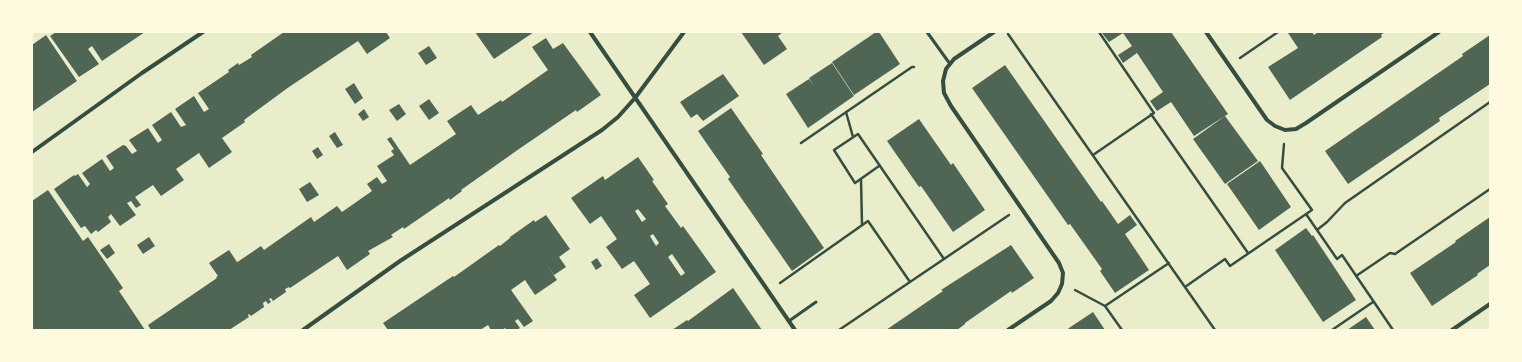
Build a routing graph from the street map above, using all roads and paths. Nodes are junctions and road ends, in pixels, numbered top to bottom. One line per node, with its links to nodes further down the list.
1 (203, 32): 21 (street)
2 (590, 32): 14 (street)
3 (684, 32): 14 (street)
4 (927, 32): 11 (lane)
5 (994, 32): 11 (street)
6 (1007, 32): 22 (path)
7 (1099, 32): 17 (path)
8 (1278, 32): 12 (path)
9 (1439, 32): 18 (street)
10 (1208, 33): 12 (street)
11 (950, 64): 26 (street)
12 (1229, 66): 18 (street)
13 (914, 67): 16 (path)
14 (635, 98): 37 (street); 43 (street)
15 (1489, 104): 29 (path)
16 (846, 112): 19 (path); 20 (path)
17 (1151, 114): 22 (path); 30 (path)
18 (1284, 130): 27 (path)
19 (853, 137): 23 (path); 24 (path)
20 (801, 143)
21 (32, 152)
22 (1093, 155): 32 (path)
23 (879, 166): 24 (path); 31 (path)
24 (862, 178): 28 (path)
25 (1490, 189): 33 (path)
26 (1021, 207): 31 (path); 35 (street)
27 (1306, 214): 29 (path); 30 (path)
28 (862, 225): 34 (path); 37 (path)
29 (1317, 230): 33 (path)
30 (1248, 253): 36 (path)
31 (944, 259): 34 (path)
32 (1169, 263): 36 (path); 41 (path)
33 (1356, 276): 39 (path)
34 (910, 282): 45 (path)
35 (1062, 284): 41 (path); 46 (street)
36 (1185, 287): 48 (path)
37 (768, 291): 42 (street)
38 (816, 302): 42 (lane)
39 (1373, 302): 49 (path); 50 (path)
40 (1490, 304): 51 (street)
41 (1105, 306): 47 (path)
42 (789, 321): 44 (street)
43 (303, 330)
44 (795, 330)
45 (839, 330)
46 (1008, 330)
47 (1122, 330)
48 (1215, 330)
49 (1332, 330)
50 (1393, 330)
51 (1452, 330)

